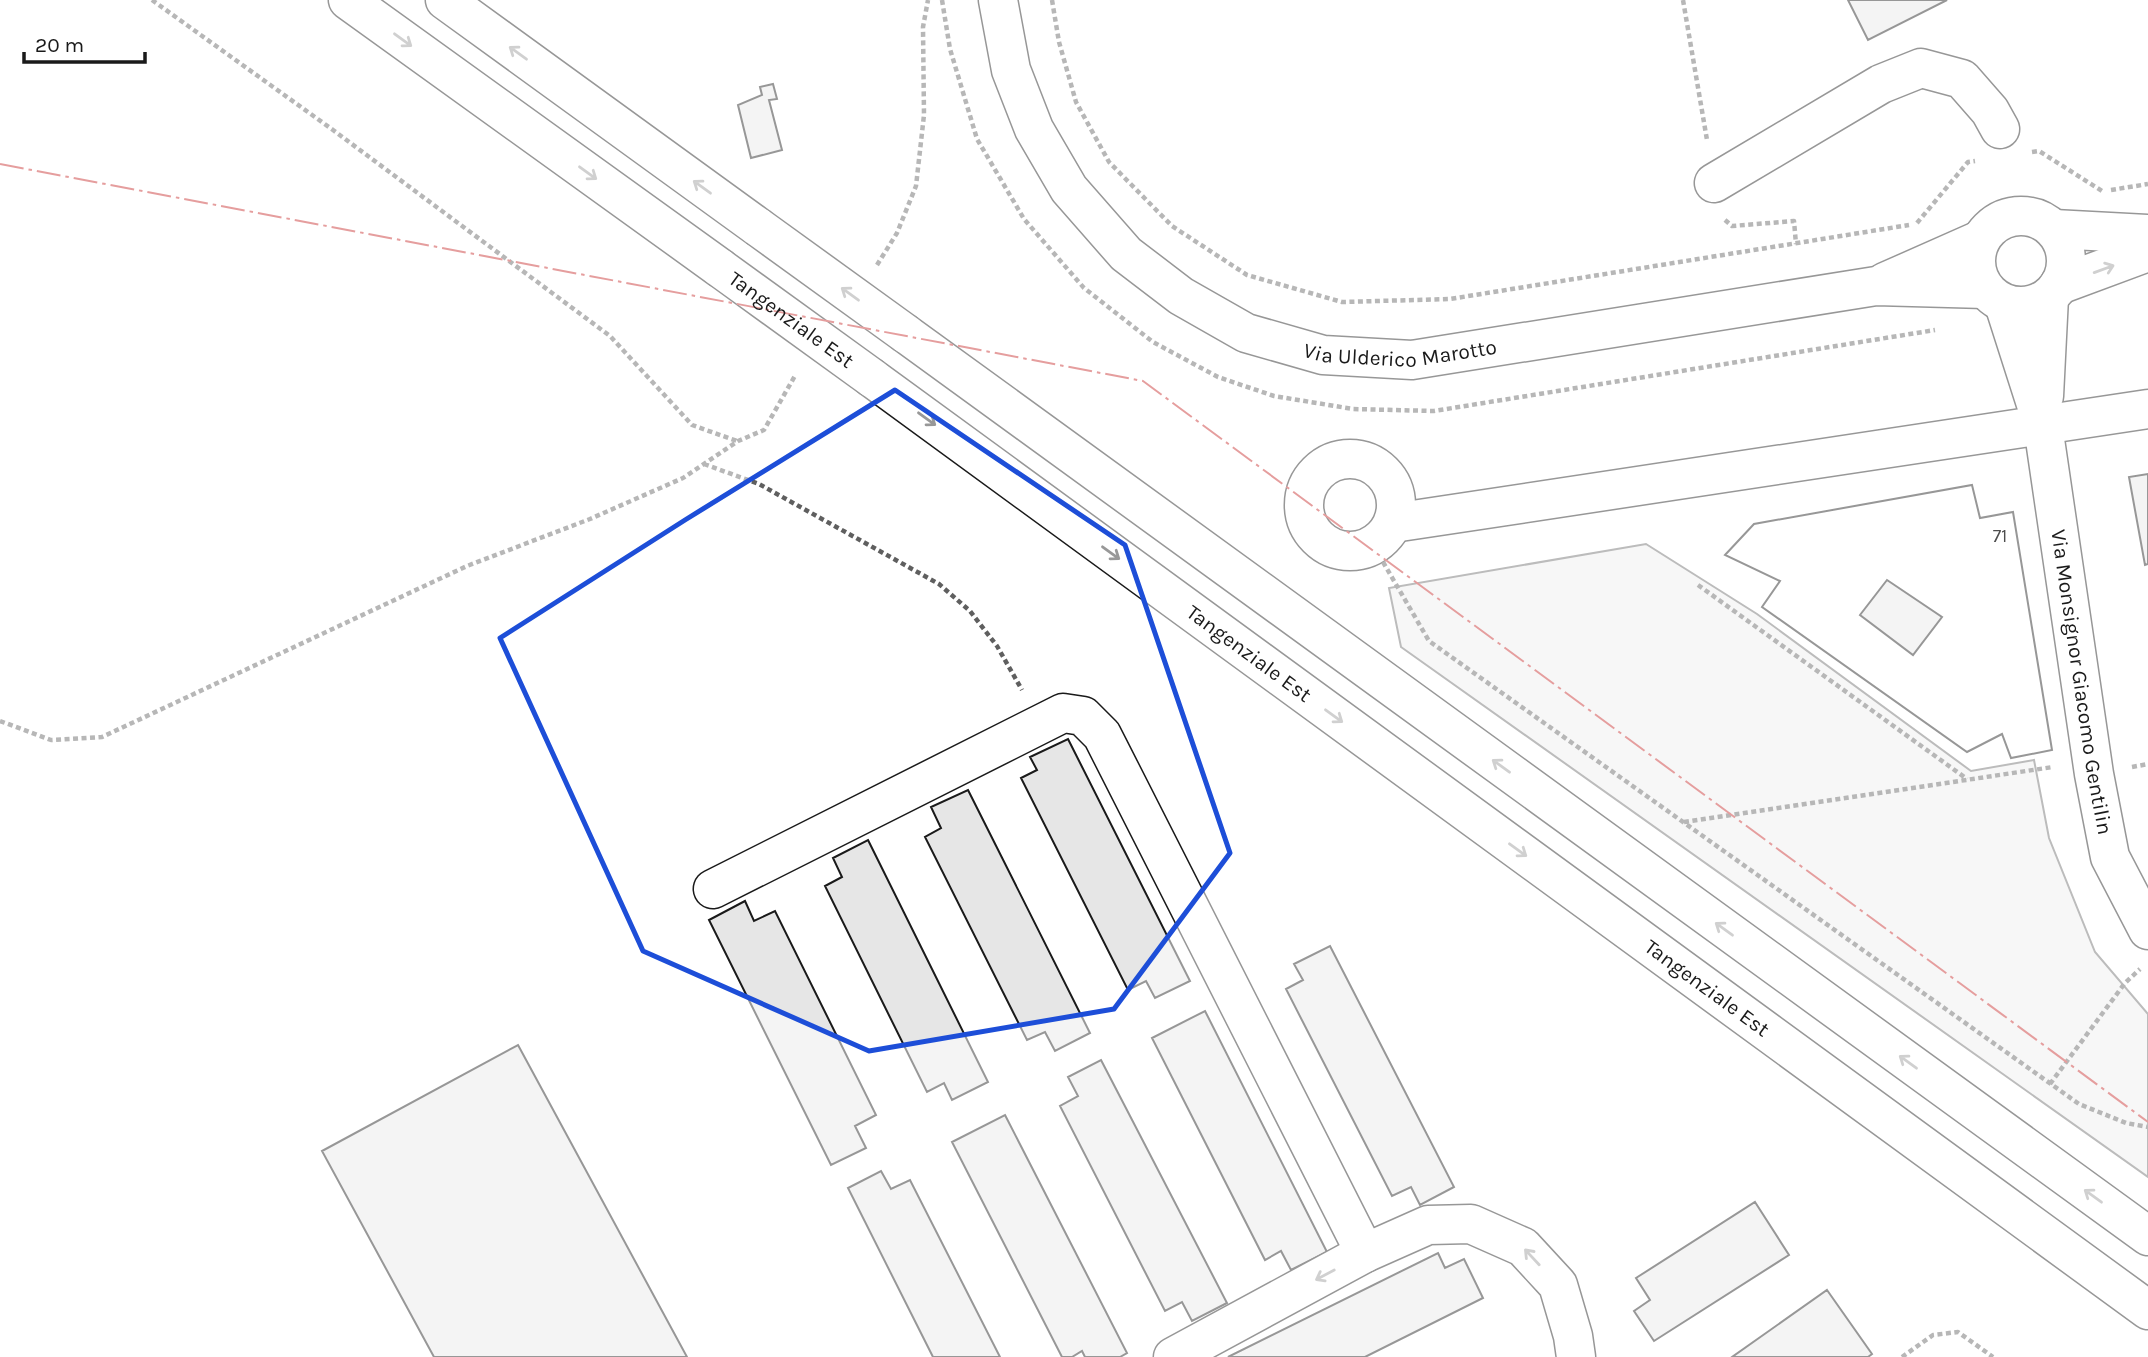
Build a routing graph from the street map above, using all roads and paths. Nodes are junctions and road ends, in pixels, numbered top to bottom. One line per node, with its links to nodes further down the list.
1 (152, 0): 22 (path)
2 (348, 0): 38 (main road, Tangenziale Est, one-way to 38, bridge)
3 (445, 0): 36 (main road, one-way to 3, bridge)
4 (928, 0): 15 (path)
5 (998, 0): 16 (main road, Via Ulderico Marotto)
6 (1052, 0): 8 (path)
7 (2015, 141): 9 (main road); 10 (path)
8 (1978, 161)
9 (1714, 183)
10 (2148, 184)
11 (2054, 229): 12 (main road); 13 (main road); 17 (main road)
12 (2148, 234)
13 (1980, 240): 16 (main road); 18 (main road)
14 (2148, 252): 17 (main road, one-way to 14)
15 (875, 269)
16 (1876, 286): 18 (main road, Via Ulderico Marotto)
17 (2054, 291): 18 (main road); 21 (main road, Via Monsignor Giacomo Gentilin)
18 (1995, 296): 21 (main road, Via Monsignor Giacomo Gentilin)
19 (796, 374): 22 (path)
20 (2148, 409): 21 (main road)
21 (2043, 426): 24 (main road); 28 (main road, Via Monsignor Giacomo Gentilin)
22 (738, 441): 23 (path)
23 (704, 464): 26 (path); 27 (path)
24 (1384, 535): 30 (path)
25 (1698, 585): 29 (path)
26 (0, 721)
27 (1041, 724): 31 (main road); 37 (main road)
28 (2093, 761): 29 (path); 32 (main road, Via Monsignor Giacomo Gentilin)
29 (1968, 779): 30 (path)
30 (1683, 822): 34 (path)
31 (713, 889)
32 (2148, 930)
33 (2148, 963): 34 (path)
34 (2050, 1084): 35 (path)
35 (2148, 1127)
36 (2148, 1236)
37 (1365, 1253): 39 (main road, one-way to 39); 40 (main road, one-way to 37)
38 (2148, 1310)
39 (1173, 1357)
40 (1576, 1357)
41 (1902, 1357): 42 (path)
42 (1993, 1357)

